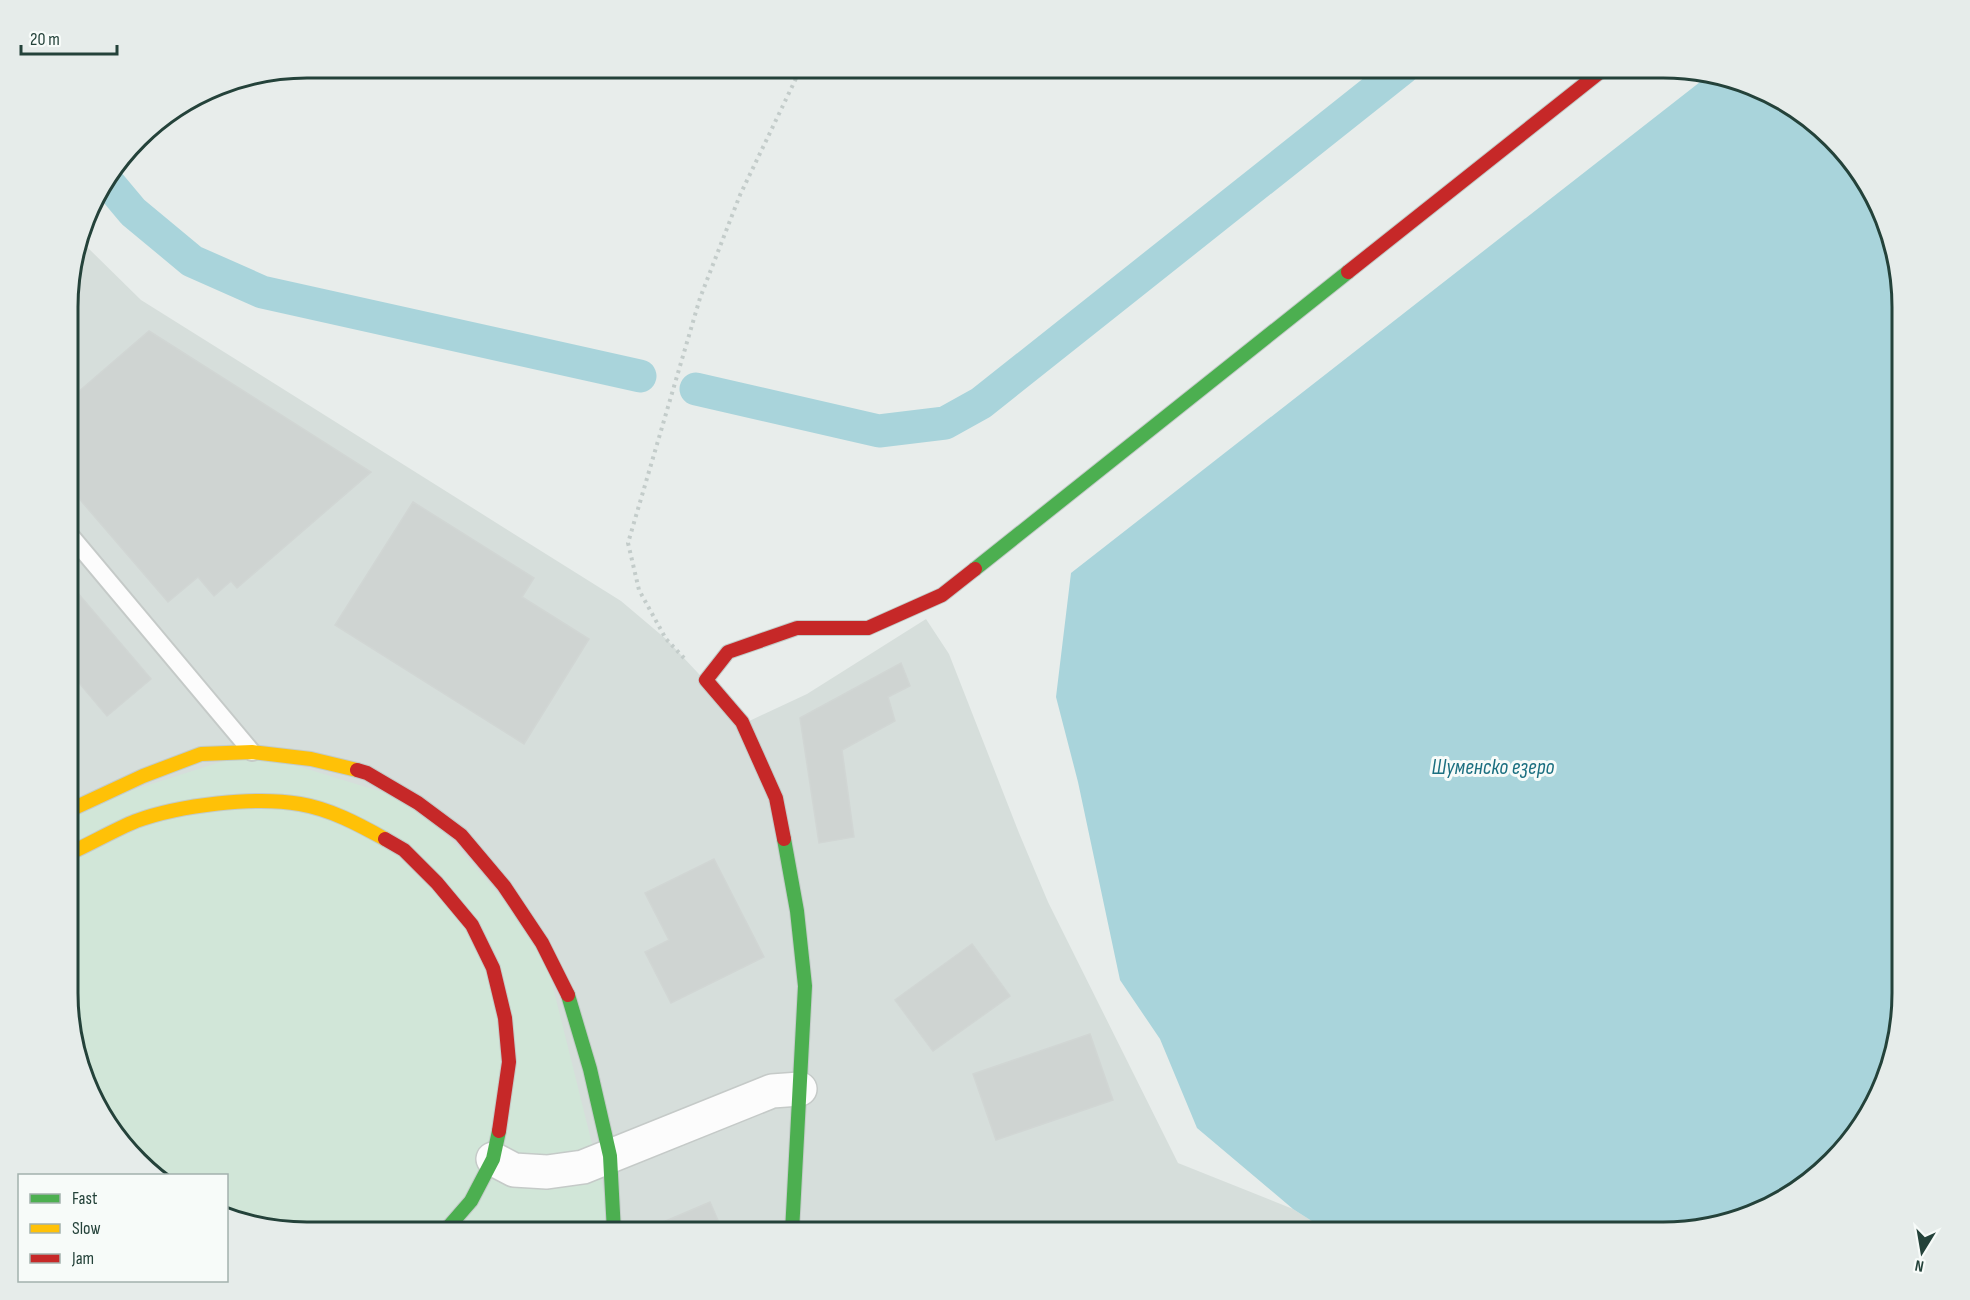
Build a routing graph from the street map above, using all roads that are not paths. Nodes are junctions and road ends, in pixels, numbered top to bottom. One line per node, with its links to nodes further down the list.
1 (1592, 78): 6 (street)
2 (78, 546): 3 (lane)
3 (252, 752): 4 (street); 7 (street)
4 (78, 806)
5 (78, 849): 8 (street)
6 (800, 1089): 7 (street); 11 (street)
7 (609, 1156): 8 (street); 10 (street)
8 (493, 1159): 9 (street)
9 (453, 1222)
10 (613, 1222)
11 (793, 1222)

